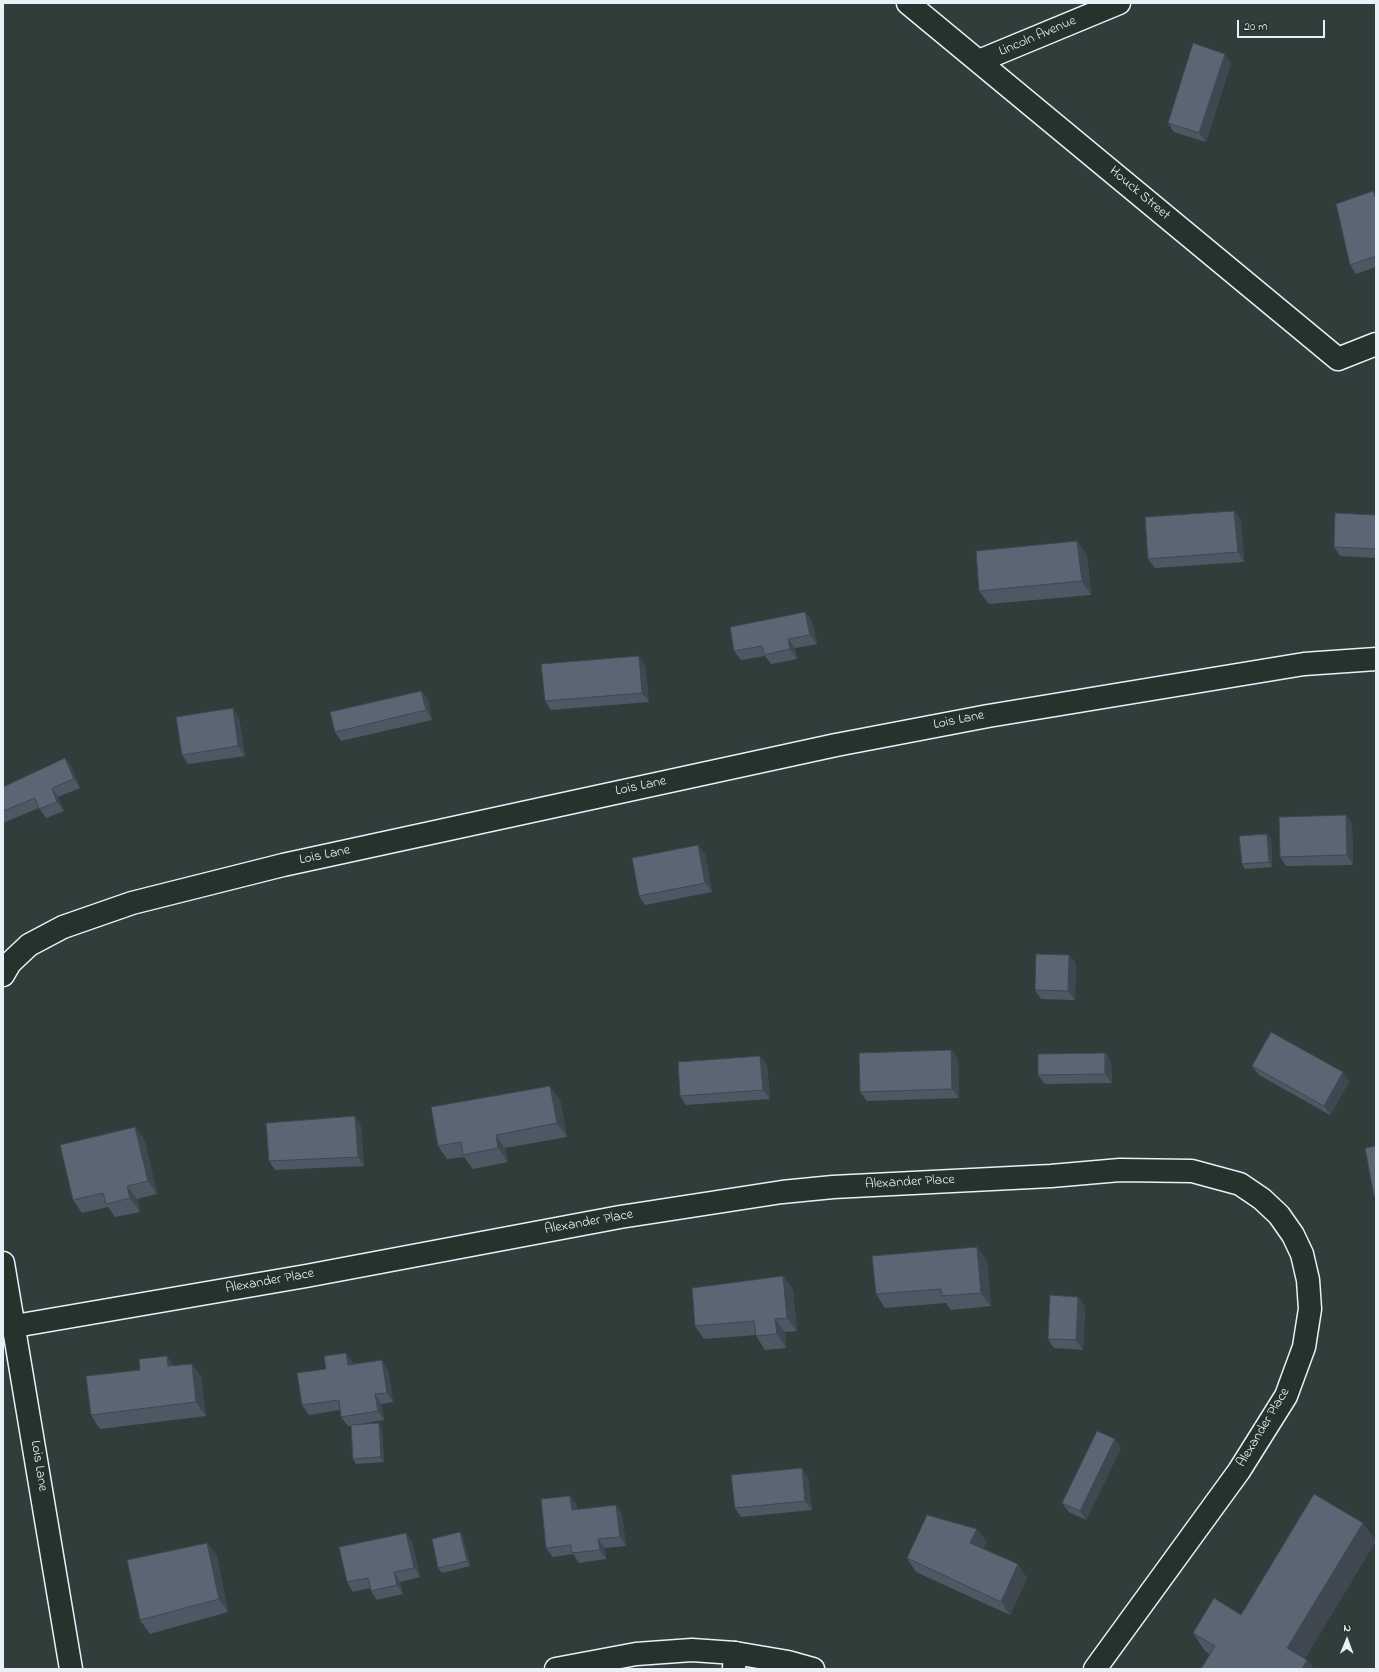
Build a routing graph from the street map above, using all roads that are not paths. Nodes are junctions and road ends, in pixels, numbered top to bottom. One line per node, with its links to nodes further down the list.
1 (908, 3): 3 (street, Houck Street)
2 (1119, 3): 3 (street, Lincoln Avenue)
3 (979, 61): 4 (street, Houck Street)
4 (1376, 344)
5 (1376, 659): 6 (street, Lois Lane)
6 (3, 975)
7 (3, 1263): 8 (street, Lois Lane)
8 (15, 1326): 10 (street, Lois Lane); 13 (street, Alexander Place)
9 (734, 1661): 11 (street); 12 (street)
10 (71, 1669)
11 (556, 1669)
12 (813, 1669)
13 (1095, 1669)

